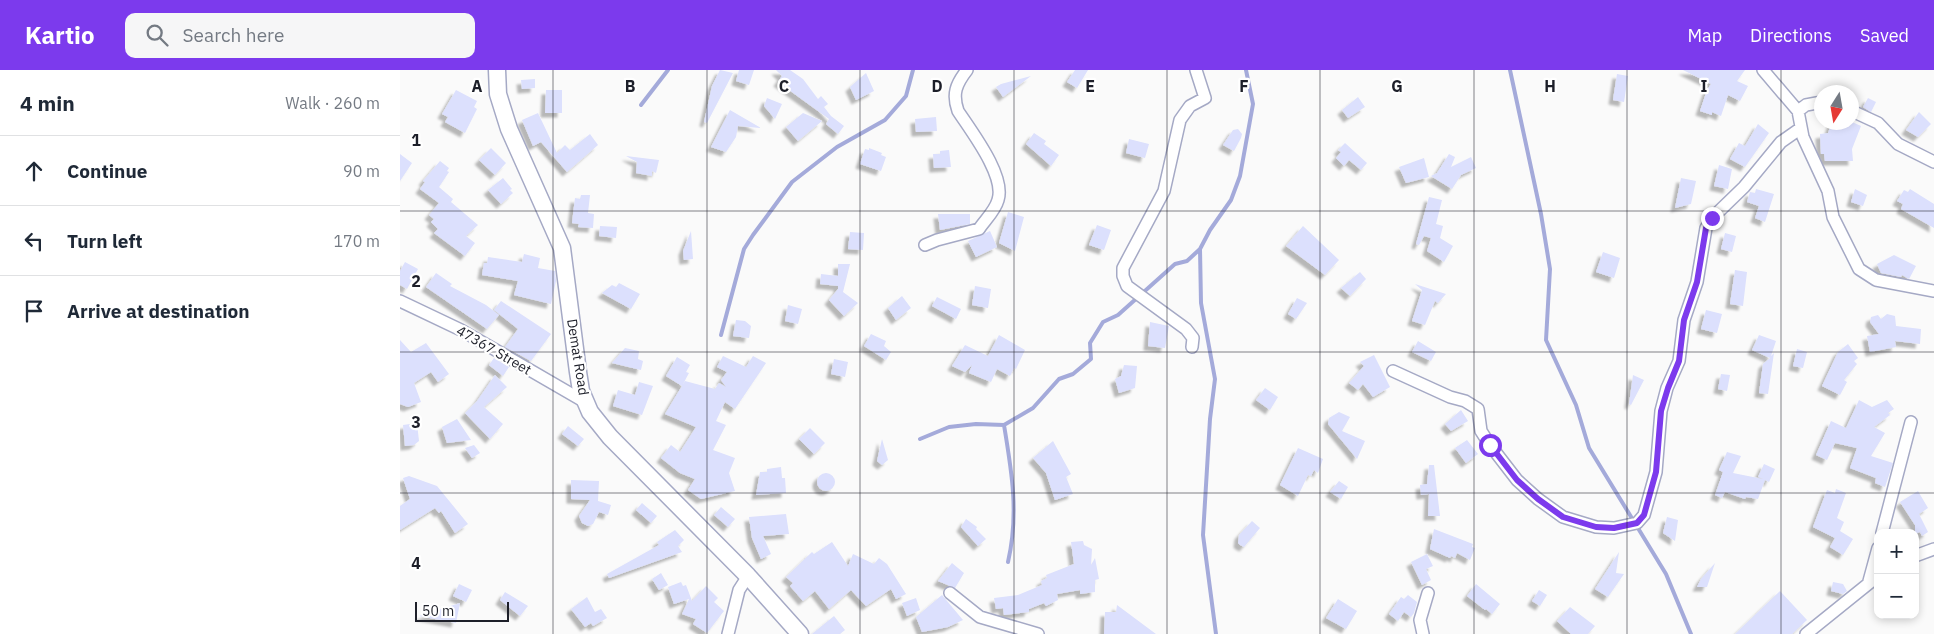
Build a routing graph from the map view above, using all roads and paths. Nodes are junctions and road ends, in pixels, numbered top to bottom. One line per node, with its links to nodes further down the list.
1 (496, 70): 15 (street, Demat Road)
2 (967, 70): 10 (street)
3 (1196, 70): 13 (street)
4 (1763, 70): 6 (street)
5 (1814, 104): 6 (street)
6 (1798, 111): 8 (street)
7 (1859, 114): 9 (street)
8 (1801, 128): 11 (street); 14 (street)
9 (1934, 162)
10 (925, 245)
11 (1934, 291)
12 (400, 300): 15 (street, 47367 Street)
13 (1192, 347)
14 (1393, 371)
15 (585, 402): 20 (street, Demat Road)
16 (1911, 422): 17 (street)
17 (1883, 529)
18 (1934, 549): 19 (street)
19 (1919, 555)
20 (748, 576): 24 (street); 25 (street, Demat Road)
21 (1874, 579): 28 (street)
22 (950, 593): 26 (street)
23 (1428, 593): 27 (street)
24 (728, 634)
25 (800, 634)
26 (1038, 634)
27 (1423, 634)
28 (1806, 634)

